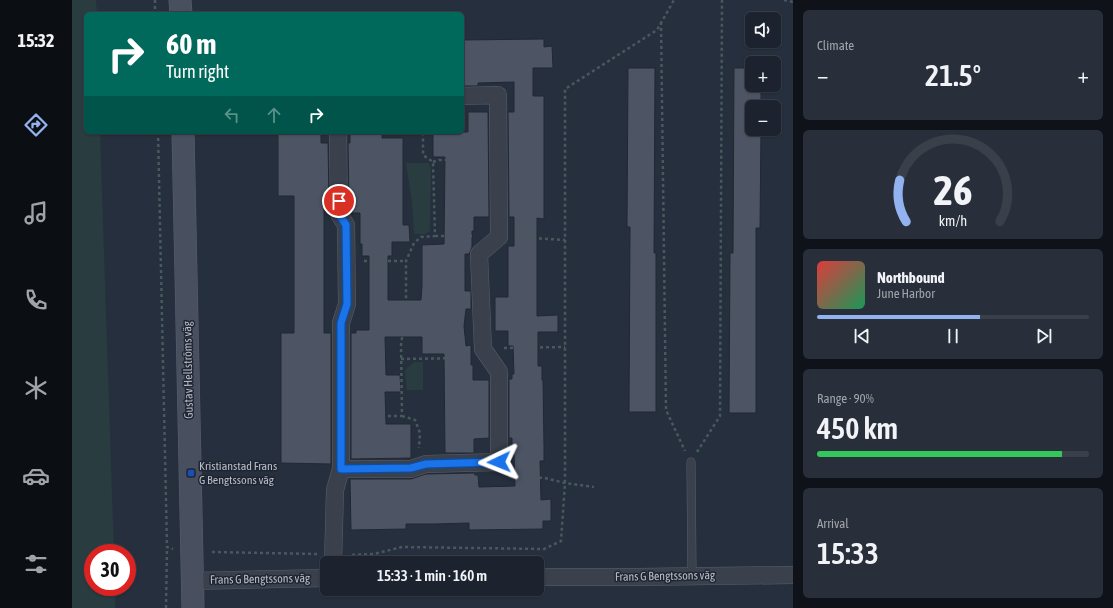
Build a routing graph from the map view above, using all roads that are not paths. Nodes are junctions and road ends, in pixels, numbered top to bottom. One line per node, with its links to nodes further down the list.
1 (180, 0): 2 (street)
2 (181, 12)
3 (464, 96): 7 (street)
4 (183, 134): 13 (street, Gustav Hellströms väg)
5 (338, 134): 7 (street)
6 (691, 462): 10 (lane)
7 (341, 469): 8 (street)
8 (333, 556)
9 (793, 575): 10 (street, Frans G Bengtssons väg)
10 (692, 576): 11 (street, Frans G Bengtssons väg)
11 (544, 577)
12 (320, 578): 13 (street, Frans G Bengtssons väg)
13 (192, 581): 14 (street, Gustav Hellströms väg)
14 (193, 608)

